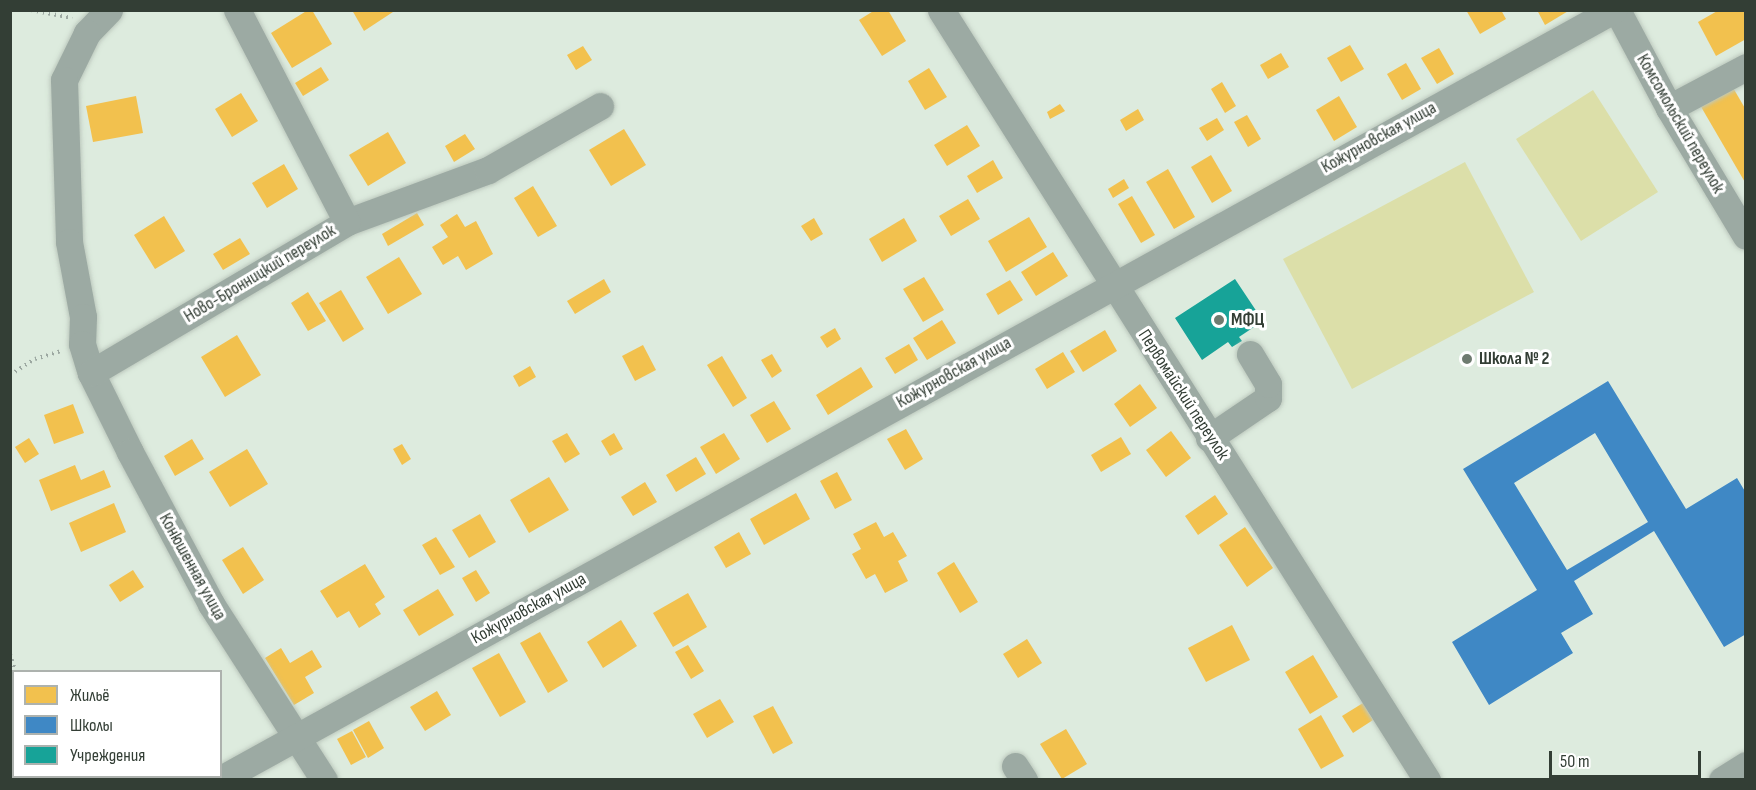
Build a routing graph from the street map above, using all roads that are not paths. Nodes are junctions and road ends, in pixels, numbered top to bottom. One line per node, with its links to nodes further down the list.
1 (237, 10): 8 (street, Ново-Бронницкий переулок)
2 (941, 10): 10 (street, Первомайский переулок)
3 (1615, 10): 7 (street, Комсомольский переулок); 10 (street, Кожурновская улица)
4 (103, 17): 12 (street, Конюшенная улица)
5 (1746, 67): 7 (street)
6 (600, 106): 8 (street)
7 (1669, 108): 9 (street, Комсомольский переулок)
8 (347, 222): 12 (street, Ново-Бронницкий переулок)
9 (1746, 236)
10 (1113, 284): 13 (street, Первомайский переулок); 14 (street, Кожурновская улица)
11 (1250, 354): 13 (street)
12 (91, 374): 14 (street, Конюшенная улица)
13 (1209, 438): 18 (street, Первомайский переулок)
14 (296, 738): 16 (street, Кожурновская улица); 17 (street, Конюшенная улица)
15 (1746, 765): 19 (street)
16 (219, 780)
17 (324, 780)
18 (1427, 780)
19 (1722, 780)

